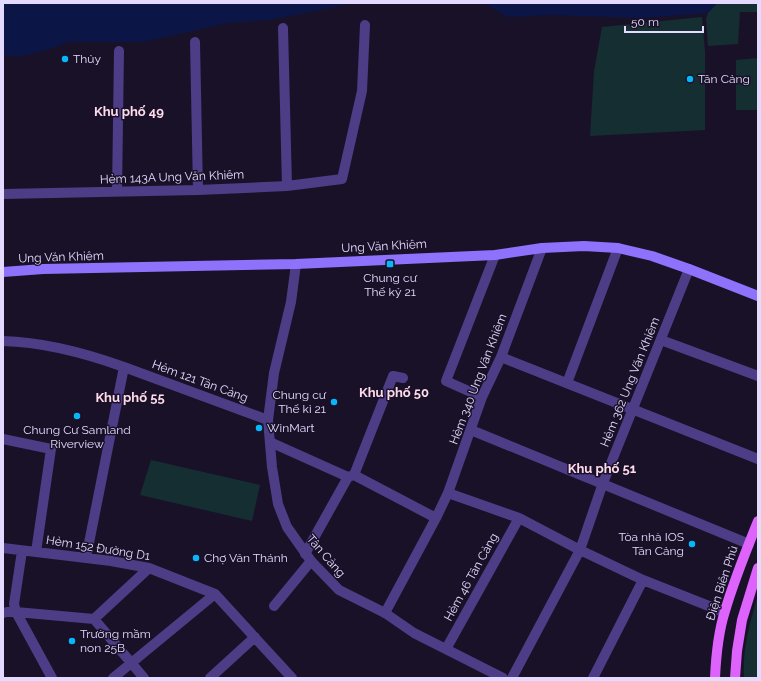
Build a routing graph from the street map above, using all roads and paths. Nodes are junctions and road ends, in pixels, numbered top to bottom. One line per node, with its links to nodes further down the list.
1 (365, 25): 5 (street, Hẻm 143A Ung Văn Khiêm)
2 (283, 28): 5 (street)
3 (195, 42): 6 (street)
4 (119, 51): 7 (street)
5 (287, 186): 6 (street, Hẻm 143A Ung Văn Khiêm)
6 (198, 190): 7 (street, Hẻm 143A Ung Văn Khiêm)
7 (117, 191): 8 (street, Hẻm 143A Ung Văn Khiêm)
8 (3, 194)
9 (542, 248): 10 (main road, Ung Văn Khiêm); 11 (main road, Ung Văn Khiêm); 18 (street, Hẻm 340 Ung Văn Khiêm)
10 (618, 248): 13 (main road, Ung Văn Khiêm); 22 (street)
11 (496, 255): 12 (main road, Ung Văn Khiêm); 23 (street)
12 (296, 264): 14 (main road, Ung Văn Khiêm); 25 (street, Tân Cảng)
13 (689, 269): 15 (main road, Ung Văn Khiêm); 16 (street, Hẻm 362 Ung Văn Khiêm)
14 (3, 272)
15 (758, 296)
16 (661, 340): 20 (street); 24 (street, Hẻm 362 Ung Văn Khiêm)
17 (3, 341): 19 (street, Hẻm 121 Tân Cảng)
18 (500, 357): 22 (street); 23 (street, Hẻm 340 Ung Văn Khiêm)
19 (124, 367): 25 (street, Hẻm 121 Tân Cảng); 41 (street)
20 (758, 376)
21 (403, 378): 30 (street)
22 (567, 383): 24 (street)
23 (482, 397): 26 (street, Hẻm 340 Ung Văn Khiêm)
24 (632, 409): 29 (street); 31 (street, Hẻm 362 Ung Văn Khiêm)
25 (268, 420): 28 (street, Tân Cảng)
26 (471, 430): 31 (street); 32 (street, Hẻm 340 Ung Văn Khiêm)
27 (3, 439): 40 (street)
28 (270, 442): 30 (street); 42 (street, Tân Cảng)
29 (758, 459)
30 (351, 476): 33 (street); 42 (street)
31 (603, 483): 36 (street); 38 (street, Hẻm 362 Ung Văn Khiêm)
32 (448, 493): 33 (street, Hẻm 340 Ung Văn Khiêm); 34 (street)
33 (436, 518): 51 (street, Hẻm 340 Ung Văn Khiêm)
34 (519, 518): 38 (street); 54 (street, Hẻm 46 Tân Cảng)
35 (758, 521): 36 (main road, Điện Biên Phủ)
36 (749, 544): 49 (main road, Điện Biên Phủ)
37 (3, 548): 39 (street, Hẻm 152 Đường D1)
38 (580, 550): 45 (street); 62 (street, Hẻm 362 Ung Văn Khiêm)
39 (22, 551): 40 (street, Hẻm 152 Đường D1); 48 (street)
40 (36, 552): 41 (street, Hẻm 152 Đường D1)
41 (86, 558): 43 (street, Hẻm 152 Đường D1)
42 (308, 558): 47 (street); 51 (street, Tân Cảng)
43 (149, 568): 46 (street, Hẻm 152 Đường D1); 52 (street)
44 (758, 568): 65 (main road)
45 (643, 580): 49 (street); 63 (street)
46 (215, 594): 53 (street, Hẻm 152 Đường D1); 55 (street)
47 (274, 606)
48 (16, 612): 50 (street); 52 (street); 57 (street)
49 (724, 612): 64 (main road, Điện Biên Phủ)
50 (3, 613)
51 (385, 613): 54 (street, Tân Cảng)
52 (94, 619): 55 (street)
53 (255, 637): 56 (street, Hẻm 152 Đường D1); 60 (street)
54 (446, 649): 61 (street, Tân Cảng)
55 (131, 662): 58 (street); 59 (street)
56 (289, 677)
57 (52, 678)
58 (113, 678)
59 (144, 678)
60 (210, 678)
61 (503, 678)
62 (512, 678)
63 (593, 678)
64 (715, 678)
65 (735, 678)

